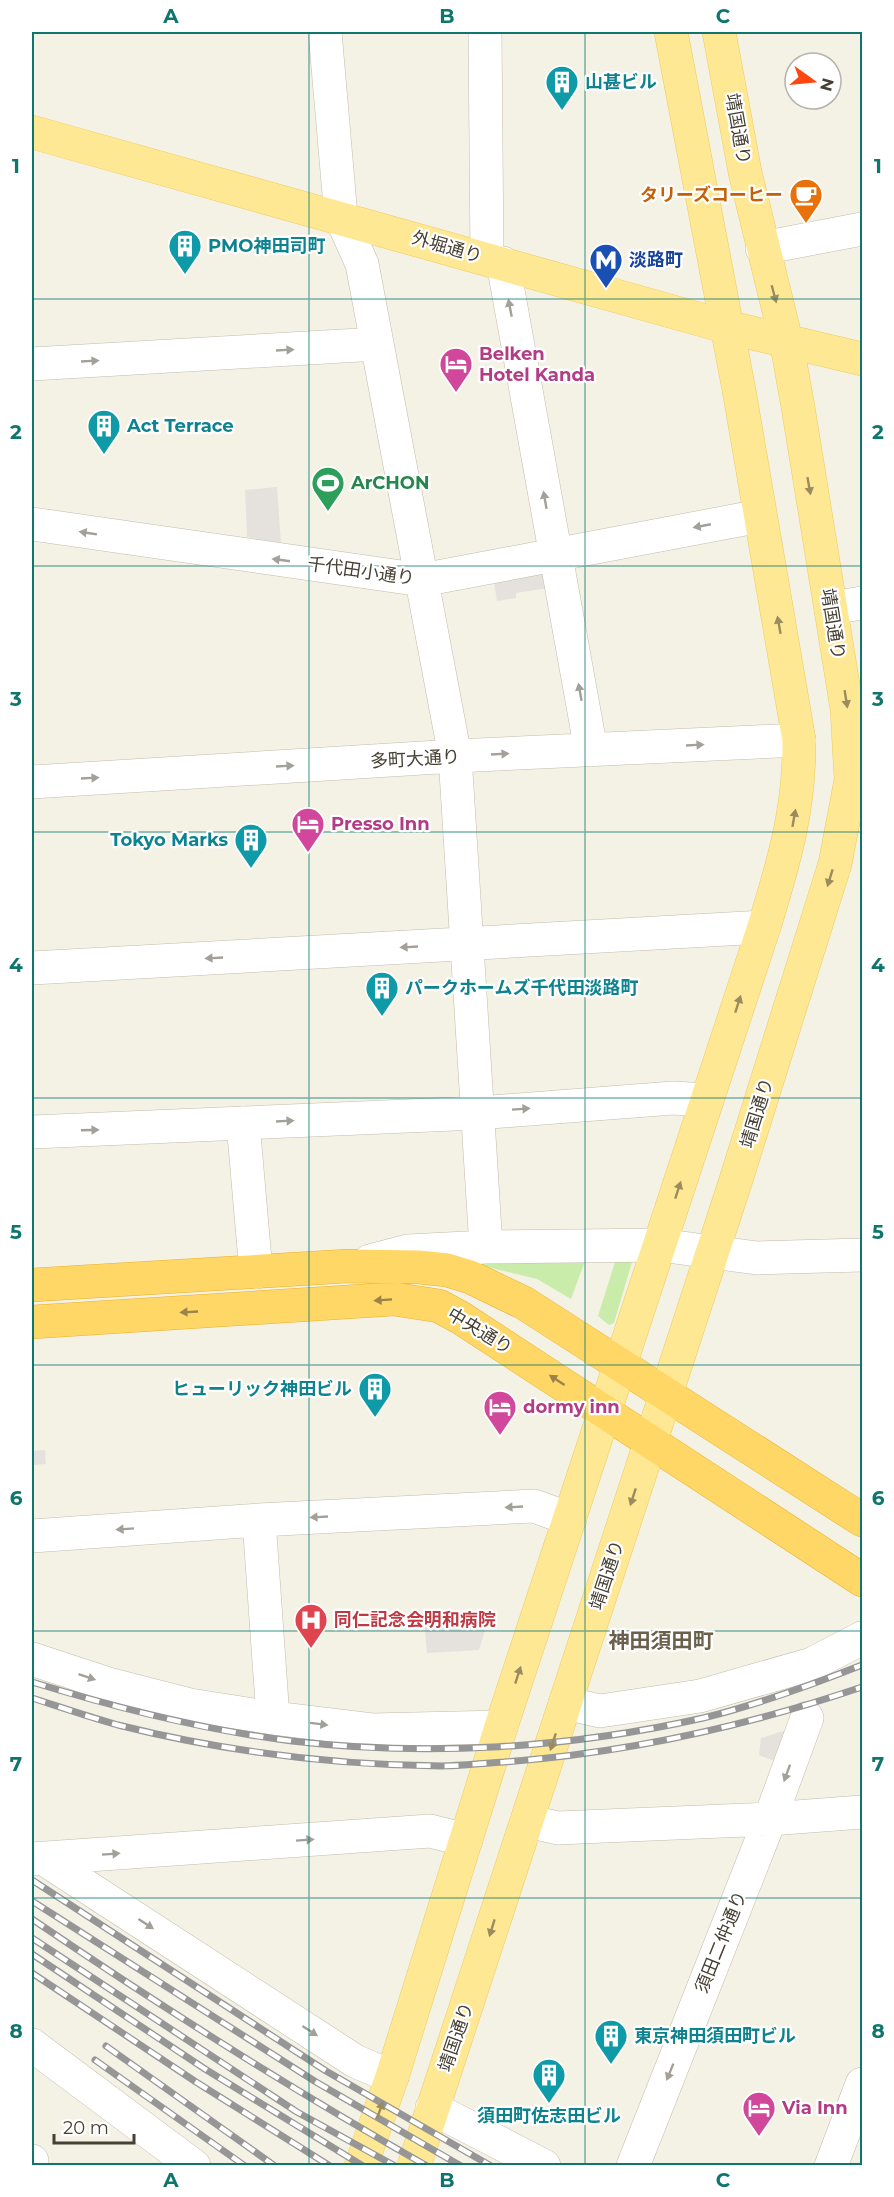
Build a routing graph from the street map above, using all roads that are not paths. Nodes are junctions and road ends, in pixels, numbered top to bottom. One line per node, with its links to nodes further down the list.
1 (485, 32): 9 (street)
2 (671, 32): 10 (main road)
3 (719, 32): 8 (main road, 靖国通り)
4 (320, 34): 6 (street)
5 (32, 132): 6 (main road, 外堀通り)
6 (341, 217): 9 (main road, 外堀通り); 12 (street)
7 (862, 229): 8 (street)
8 (762, 248): 11 (main road, 靖国通り, one-way to 11)
9 (495, 261): 10 (main road, 外堀通り); 17 (street, one-way to 9)
10 (728, 327): 11 (main road, 外堀通り); 15 (main road)
11 (786, 340): 13 (main road, 外堀通り); 19 (main road, 靖国通り, one-way to 19)
12 (377, 344): 14 (street, one-way to 12); 18 (street)
13 (862, 358)
14 (32, 364)
15 (760, 516): 17 (street, 千代田小通り, one-way to 17); 20 (main road, one-way to 15)
16 (32, 524): 18 (street, 千代田小通り, one-way to 16)
17 (555, 555): 18 (street, 千代田小通り); 21 (street, one-way to 17)
18 (422, 580): 22 (street)
19 (847, 606): 23 (main road, 靖国通り, one-way to 23)
20 (799, 740): 21 (street, 多町大通り, one-way to 20); 25 (main road, one-way to 20)
21 (591, 750): 22 (street, 多町大通り, one-way to 21)
22 (455, 756): 24 (street, 多町大通り, one-way to 22); 26 (street)
23 (857, 781): 34 (main road, 靖国通り, one-way to 34)
24 (32, 782)
25 (764, 927): 26 (street); 28 (main road, one-way to 25)
26 (467, 944): 27 (street, one-way to 27); 29 (street)
27 (32, 968)
28 (707, 1100): 29 (street, one-way to 28); 32 (main road, one-way to 28)
29 (478, 1113): 30 (street, one-way to 29); 33 (street)
30 (243, 1123): 31 (street, one-way to 30); 37 (street)
31 (32, 1132)
32 (660, 1245): 33 (street); 34 (street); 40 (main road)
33 (486, 1247): 36 (street)
34 (713, 1251): 35 (street); 41 (main road, 靖国通り)
35 (862, 1255)
36 (348, 1266): 37 (highway); 40 (highway)
37 (256, 1272): 38 (highway)
38 (32, 1285)
39 (32, 1322): 42 (highway, 中央通り, one-way to 39)
40 (620, 1365): 41 (highway); 42 (main road)
41 (667, 1394): 43 (main road, 靖国通り); 46 (highway)
42 (605, 1412): 43 (highway, 中央通り); 44 (main road)
43 (651, 1442): 48 (highway, 中央通り); 51 (main road, 靖国通り, one-way to 51)
44 (570, 1519): 45 (street, one-way to 45); 54 (main road, one-way to 44)
45 (259, 1520): 47 (street, one-way to 47); 52 (street)
46 (862, 1520)
47 (32, 1536)
48 (862, 1580)
49 (862, 1638): 51 (street)
50 (32, 1659): 52 (street, one-way to 52)
51 (565, 1703): 57 (main road, 靖国通り, one-way to 57)
52 (273, 1718): 54 (street, one-way to 54)
53 (807, 1718): 56 (street, 須田二仲通り, one-way to 56)
54 (501, 1727): 58 (main road)
55 (862, 1812): 56 (street)
56 (770, 1819): 57 (street); 68 (street, 須田二仲通り, one-way to 68)
57 (527, 1821): 63 (main road, 靖国通り, one-way to 63)
58 (466, 1840): 59 (street, one-way to 58); 61 (main road)
59 (38, 1859): 61 (street, one-way to 61)
60 (32, 2045): 64 (street)
61 (392, 2077): 65 (main road, one-way to 61)
62 (862, 2084): 69 (street)
63 (432, 2108): 66 (main road, 靖国通り); 67 (street)
64 (194, 2166)
65 (361, 2166)
66 (414, 2166)
67 (544, 2166)
68 (633, 2166)
69 (831, 2166)

